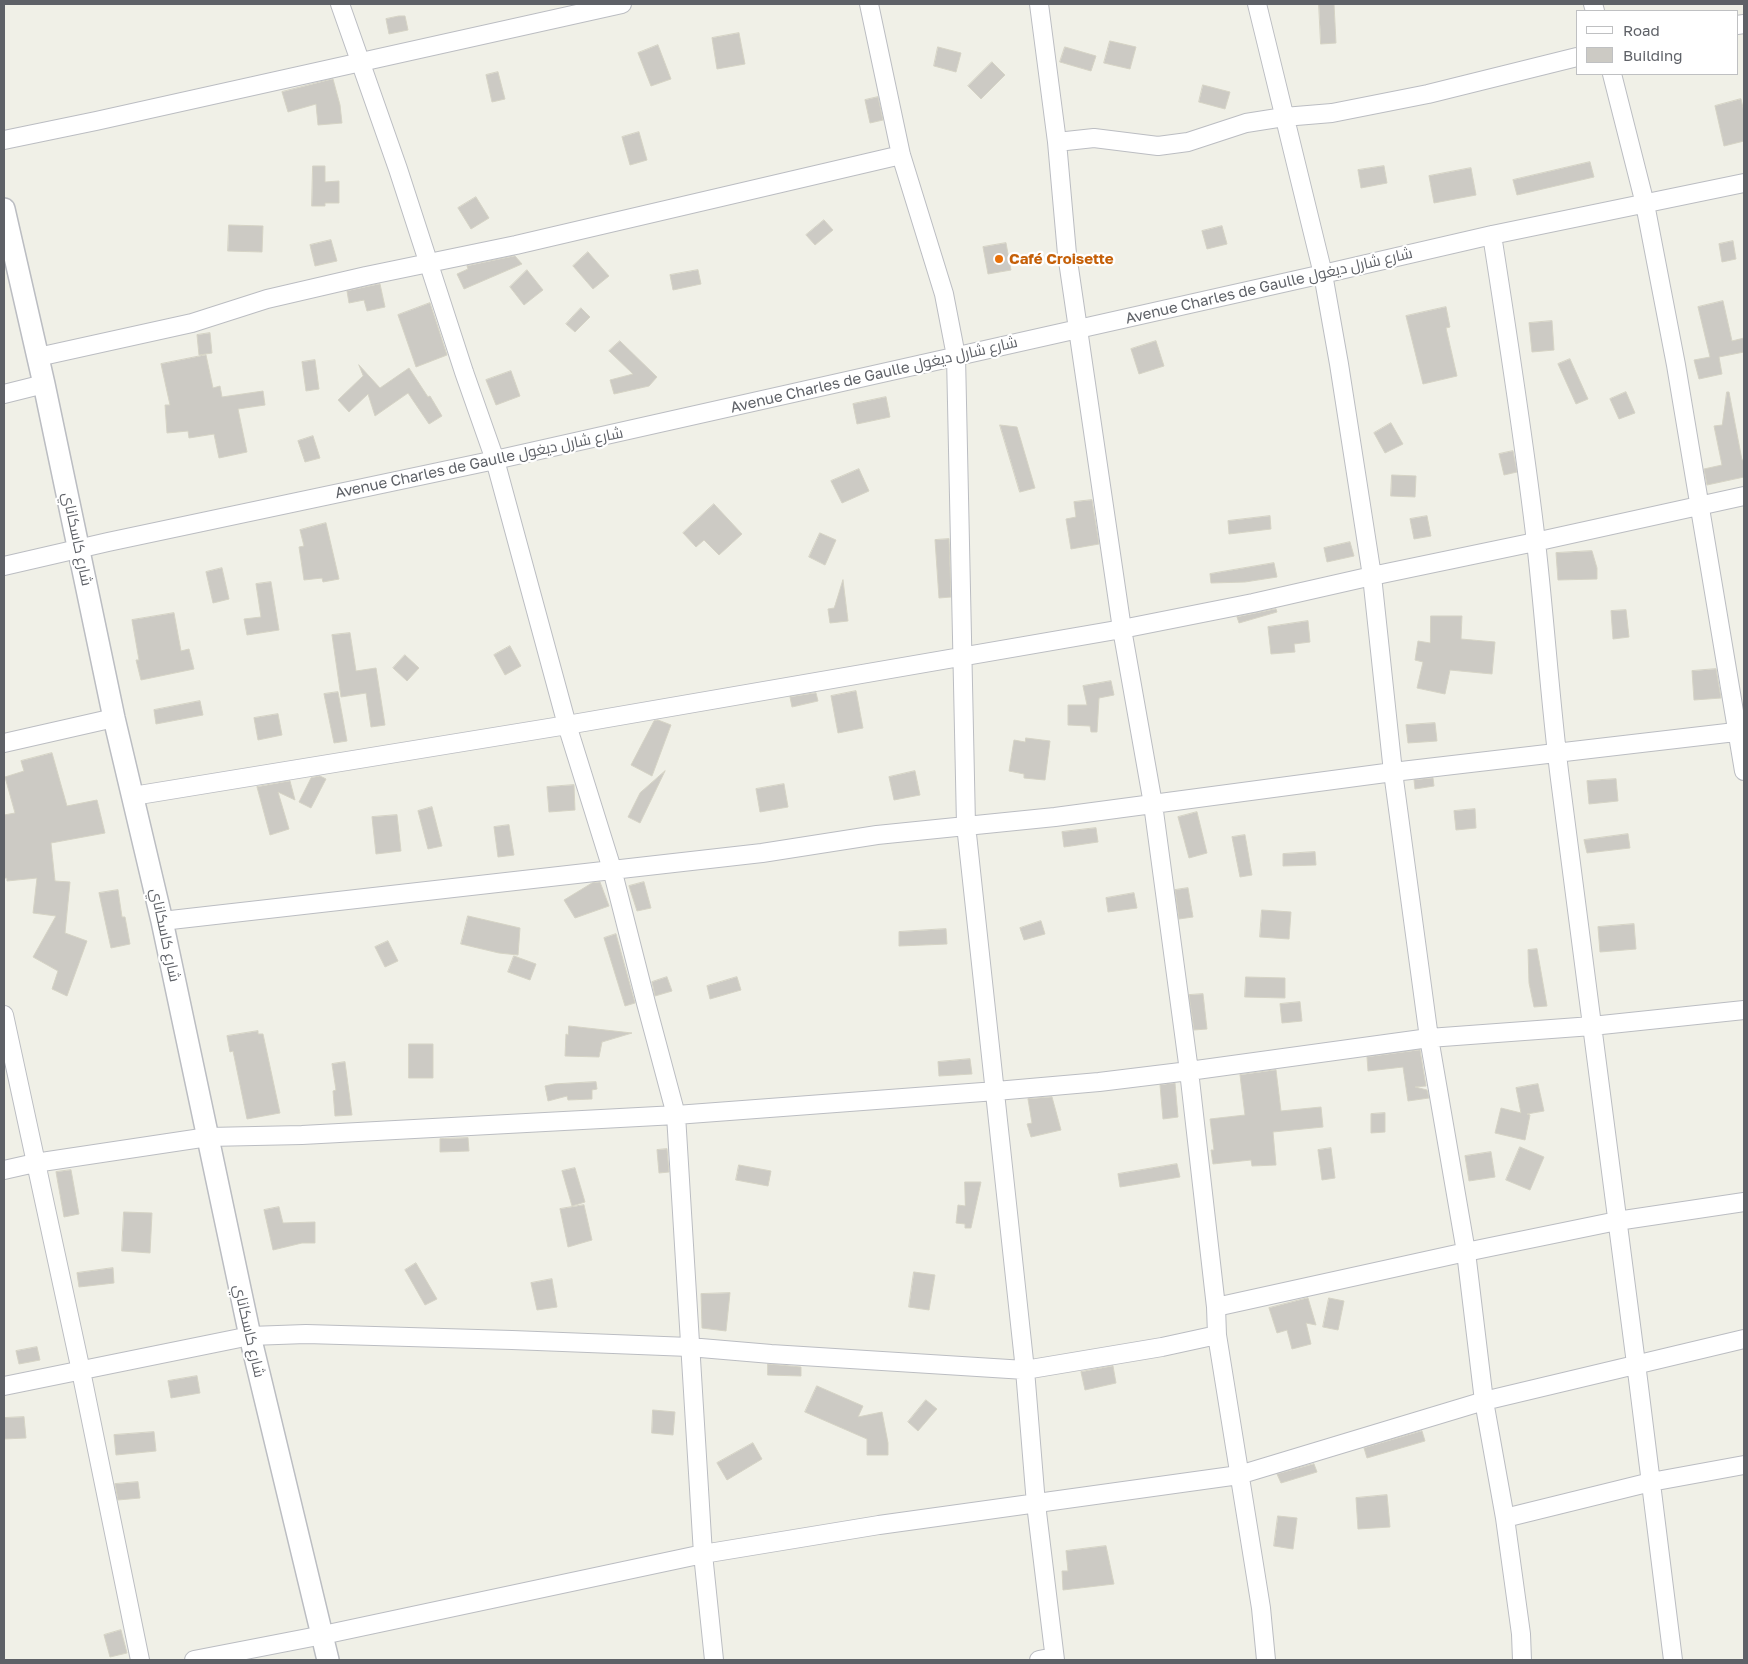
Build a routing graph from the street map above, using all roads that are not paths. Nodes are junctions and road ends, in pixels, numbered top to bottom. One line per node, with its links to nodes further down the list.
1 (340, 4): 7 (street)
2 (622, 4): 7 (street)
3 (869, 4): 12 (street)
4 (1039, 4): 11 (street)
5 (1257, 4): 9 (street)
6 (1576, 57): 9 (street)
7 (360, 63): 10 (street); 17 (street)
8 (1612, 75): 14 (street)
9 (1284, 117): 11 (street); 18 (street)
10 (4, 140)
11 (1057, 142): 19 (street)
12 (902, 155): 17 (street); 20 (street)
13 (1744, 183): 14 (street, Avenue Charles de Gaulle شارع شارل ديغول)
14 (1644, 204): 16 (street, Avenue Charles de Gaulle شارع شارل ديغول); 26 (street)
15 (4, 209): 21 (street, شارع كاسكاناي)
16 (1492, 235): 18 (street, Avenue Charles de Gaulle شارع شارل ديغول); 27 (street)
17 (429, 262): 21 (street); 24 (street)
18 (1323, 274): 19 (street, Avenue Charles de Gaulle شارع شارل ديغول); 30 (street)
19 (1078, 330): 20 (street, Avenue Charles de Gaulle شارع شارل ديغول); 31 (street)
20 (956, 356): 24 (street, Avenue Charles de Gaulle شارع شارل ديغول); 32 (street)
21 (38, 357): 22 (street, شارع كاسكاناي)
22 (44, 384): 23 (street); 28 (street, شارع كاسكاناي)
23 (4, 394)
24 (495, 460): 28 (street, Avenue Charles de Gaulle شارع شارل ديغول); 34 (street)
25 (1744, 496): 26 (street)
26 (1700, 507): 27 (street); 35 (street)
27 (1536, 542): 30 (street); 37 (street)
28 (79, 549): 29 (street, Avenue Charles de Gaulle شارع شارل ديغول); 33 (street, شارع كاسكاناي)
29 (4, 566)
30 (1372, 576): 31 (street); 39 (street)
31 (1122, 629): 32 (street); 41 (street)
32 (962, 658): 34 (street); 42 (street)
33 (114, 718): 36 (street); 40 (street, شارع كاسكاناي)
34 (567, 725): 40 (street); 43 (street)
35 (1741, 731): 37 (street); 38 (street)
36 (4, 743)
37 (1557, 753): 39 (street); 47 (street)
38 (1744, 771)
39 (1393, 772): 41 (street); 48 (street)
40 (133, 796): 44 (street, شارع كاسكاناي)
41 (1152, 804): 42 (street); 49 (street)
42 (966, 825): 43 (street); 50 (street)
43 (612, 869): 44 (street); 51 (street)
44 (162, 921): 52 (street, شارع كاسكاناي)
45 (1744, 1010): 47 (street)
46 (4, 1015): 53 (street)
47 (1592, 1026): 48 (street); 56 (street)
48 (1429, 1038): 49 (street); 57 (street)
49 (1189, 1071): 50 (street); 58 (street)
50 (996, 1091): 51 (street); 64 (street)
51 (676, 1115): 52 (street); 62 (street)
52 (208, 1137): 53 (street); 60 (street, شارع كاسكاناي)
53 (35, 1163): 54 (street); 65 (street)
54 (4, 1170)
55 (1744, 1202): 56 (street)
56 (1617, 1222): 57 (street); 63 (street)
57 (1466, 1252): 58 (street); 67 (street)
58 (1216, 1307): 59 (street)
59 (1216, 1334): 64 (street); 69 (street)
60 (250, 1336): 62 (street); 65 (street); 74 (street, شارع كاسكاناي)
61 (1744, 1339): 63 (street)
62 (689, 1347): 64 (street); 73 (street)
63 (1635, 1364): 67 (street); 70 (street)
64 (1025, 1370): 71 (street)
65 (81, 1371): 66 (street); 76 (street)
66 (4, 1386)
67 (1484, 1401): 69 (street); 72 (street)
68 (1744, 1464): 70 (street)
69 (1239, 1474): 71 (street); 80 (street)
70 (1651, 1482): 72 (street); 82 (street)
71 (1036, 1504): 73 (street); 75 (street)
72 (1505, 1518): 81 (street)
73 (703, 1554): 74 (street); 79 (street)
74 (323, 1635): 77 (street); 78 (street, شارع كاسكاناي)
75 (1049, 1659)
76 (140, 1660)
77 (194, 1660)
78 (328, 1660)
79 (714, 1660)
80 (1266, 1660)
81 (1522, 1660)
82 (1673, 1660)

